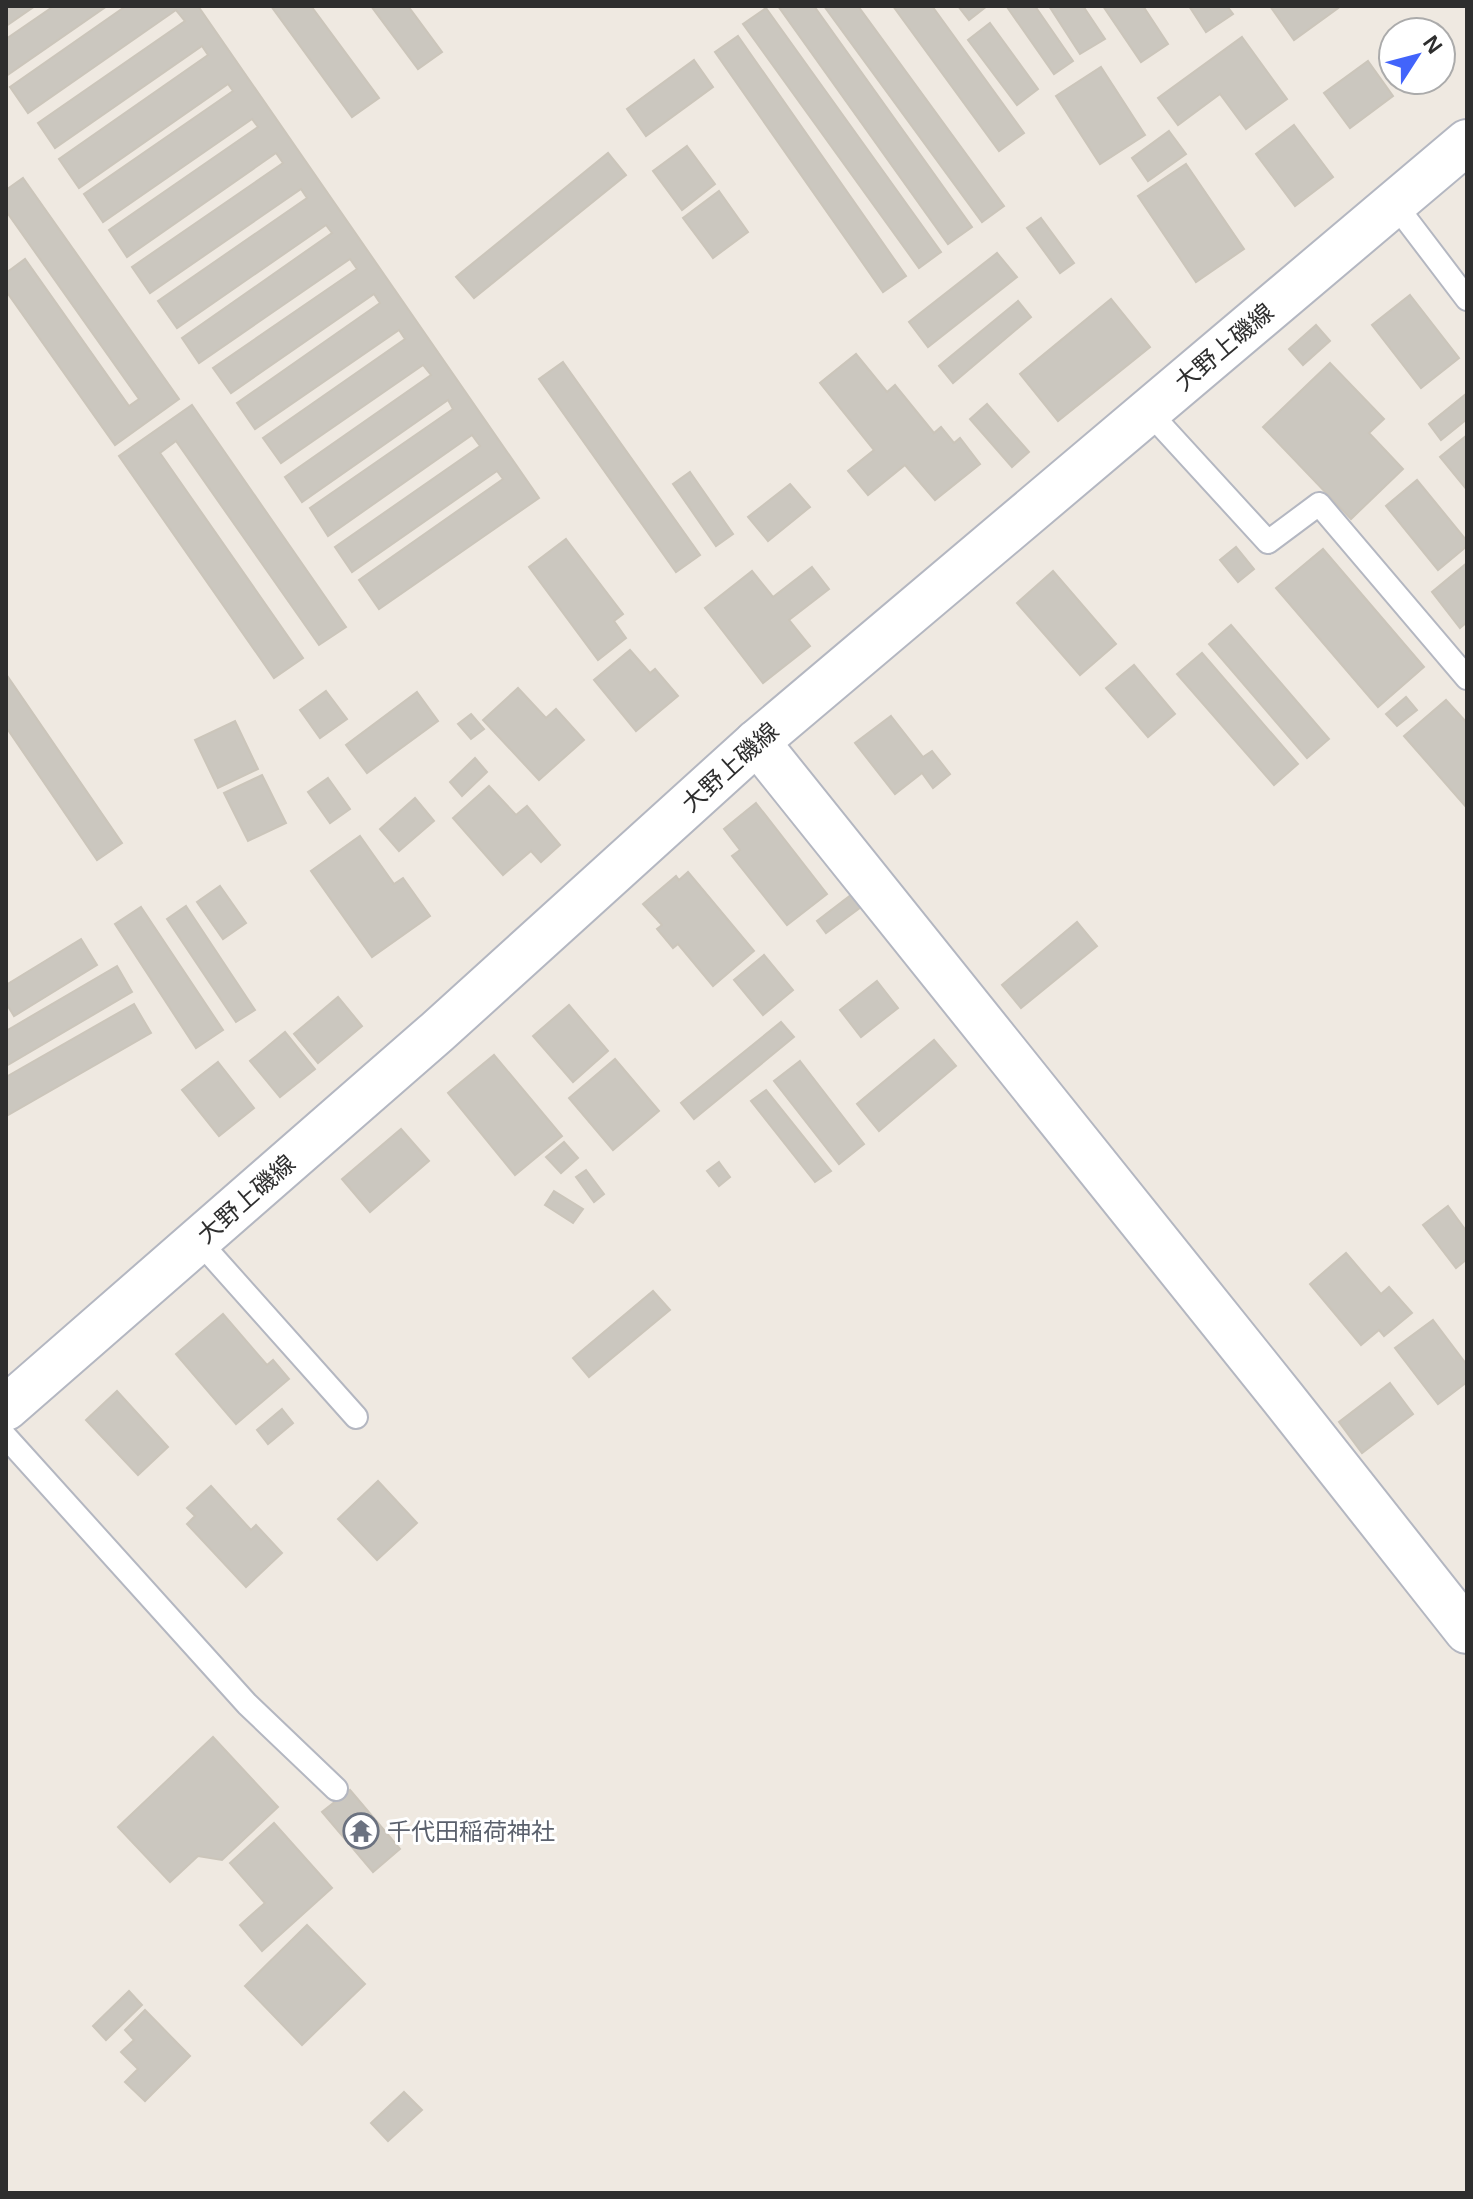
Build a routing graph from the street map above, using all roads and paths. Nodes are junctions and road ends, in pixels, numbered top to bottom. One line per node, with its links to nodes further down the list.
1 (1467, 142): 2 (main road, 大野上磯線)
2 (1394, 203): 3 (lane); 4 (main road, 大野上磯線)
3 (1467, 299)
4 (1148, 411): 5 (lane); 6 (main road, 大野上磯線)
5 (1467, 678)
6 (757, 742): 7 (main road, 大野上磯線); 11 (main road)
7 (198, 1240): 8 (main road, 大野上磯線); 9 (lane)
8 (6, 1408)
9 (356, 1417)
10 (6, 1437): 12 (lane)
11 (1467, 1631)
12 (336, 1789)

